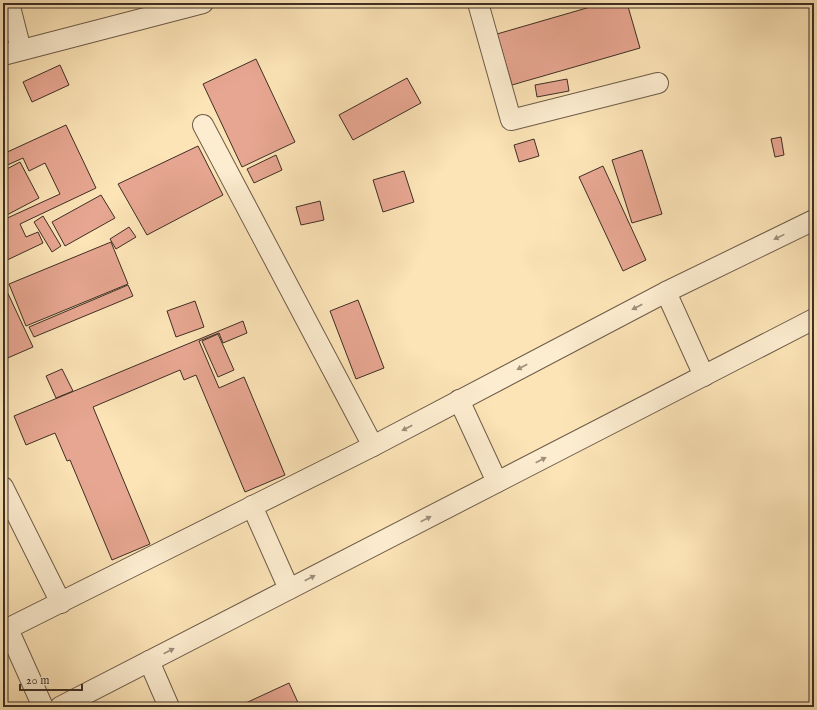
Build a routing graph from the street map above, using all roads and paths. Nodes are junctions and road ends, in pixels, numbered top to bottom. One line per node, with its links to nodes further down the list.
1 (9, 3): 4 (street)
2 (202, 3): 4 (street)
3 (478, 3): 5 (street)
4 (12, 52)
5 (658, 83)
6 (202, 125): 12 (street)
7 (814, 220): 8 (street, one-way to 8)
8 (666, 292): 10 (street); 11 (street, one-way to 11)
9 (814, 319): 10 (street)
10 (704, 376): 13 (street, one-way to 10)
11 (459, 400): 12 (street, one-way to 12); 13 (street)
12 (372, 446): 15 (street)
13 (497, 482): 16 (street, one-way to 13)
14 (3, 487): 17 (street)
15 (252, 506): 16 (street); 17 (street)
16 (288, 589): 19 (street, one-way to 16)
17 (61, 603): 18 (street)
18 (5, 630): 21 (street)
19 (149, 661): 20 (street); 23 (street)
20 (87, 701): 22 (street)
21 (43, 707)
22 (60, 707)
23 (169, 707)

